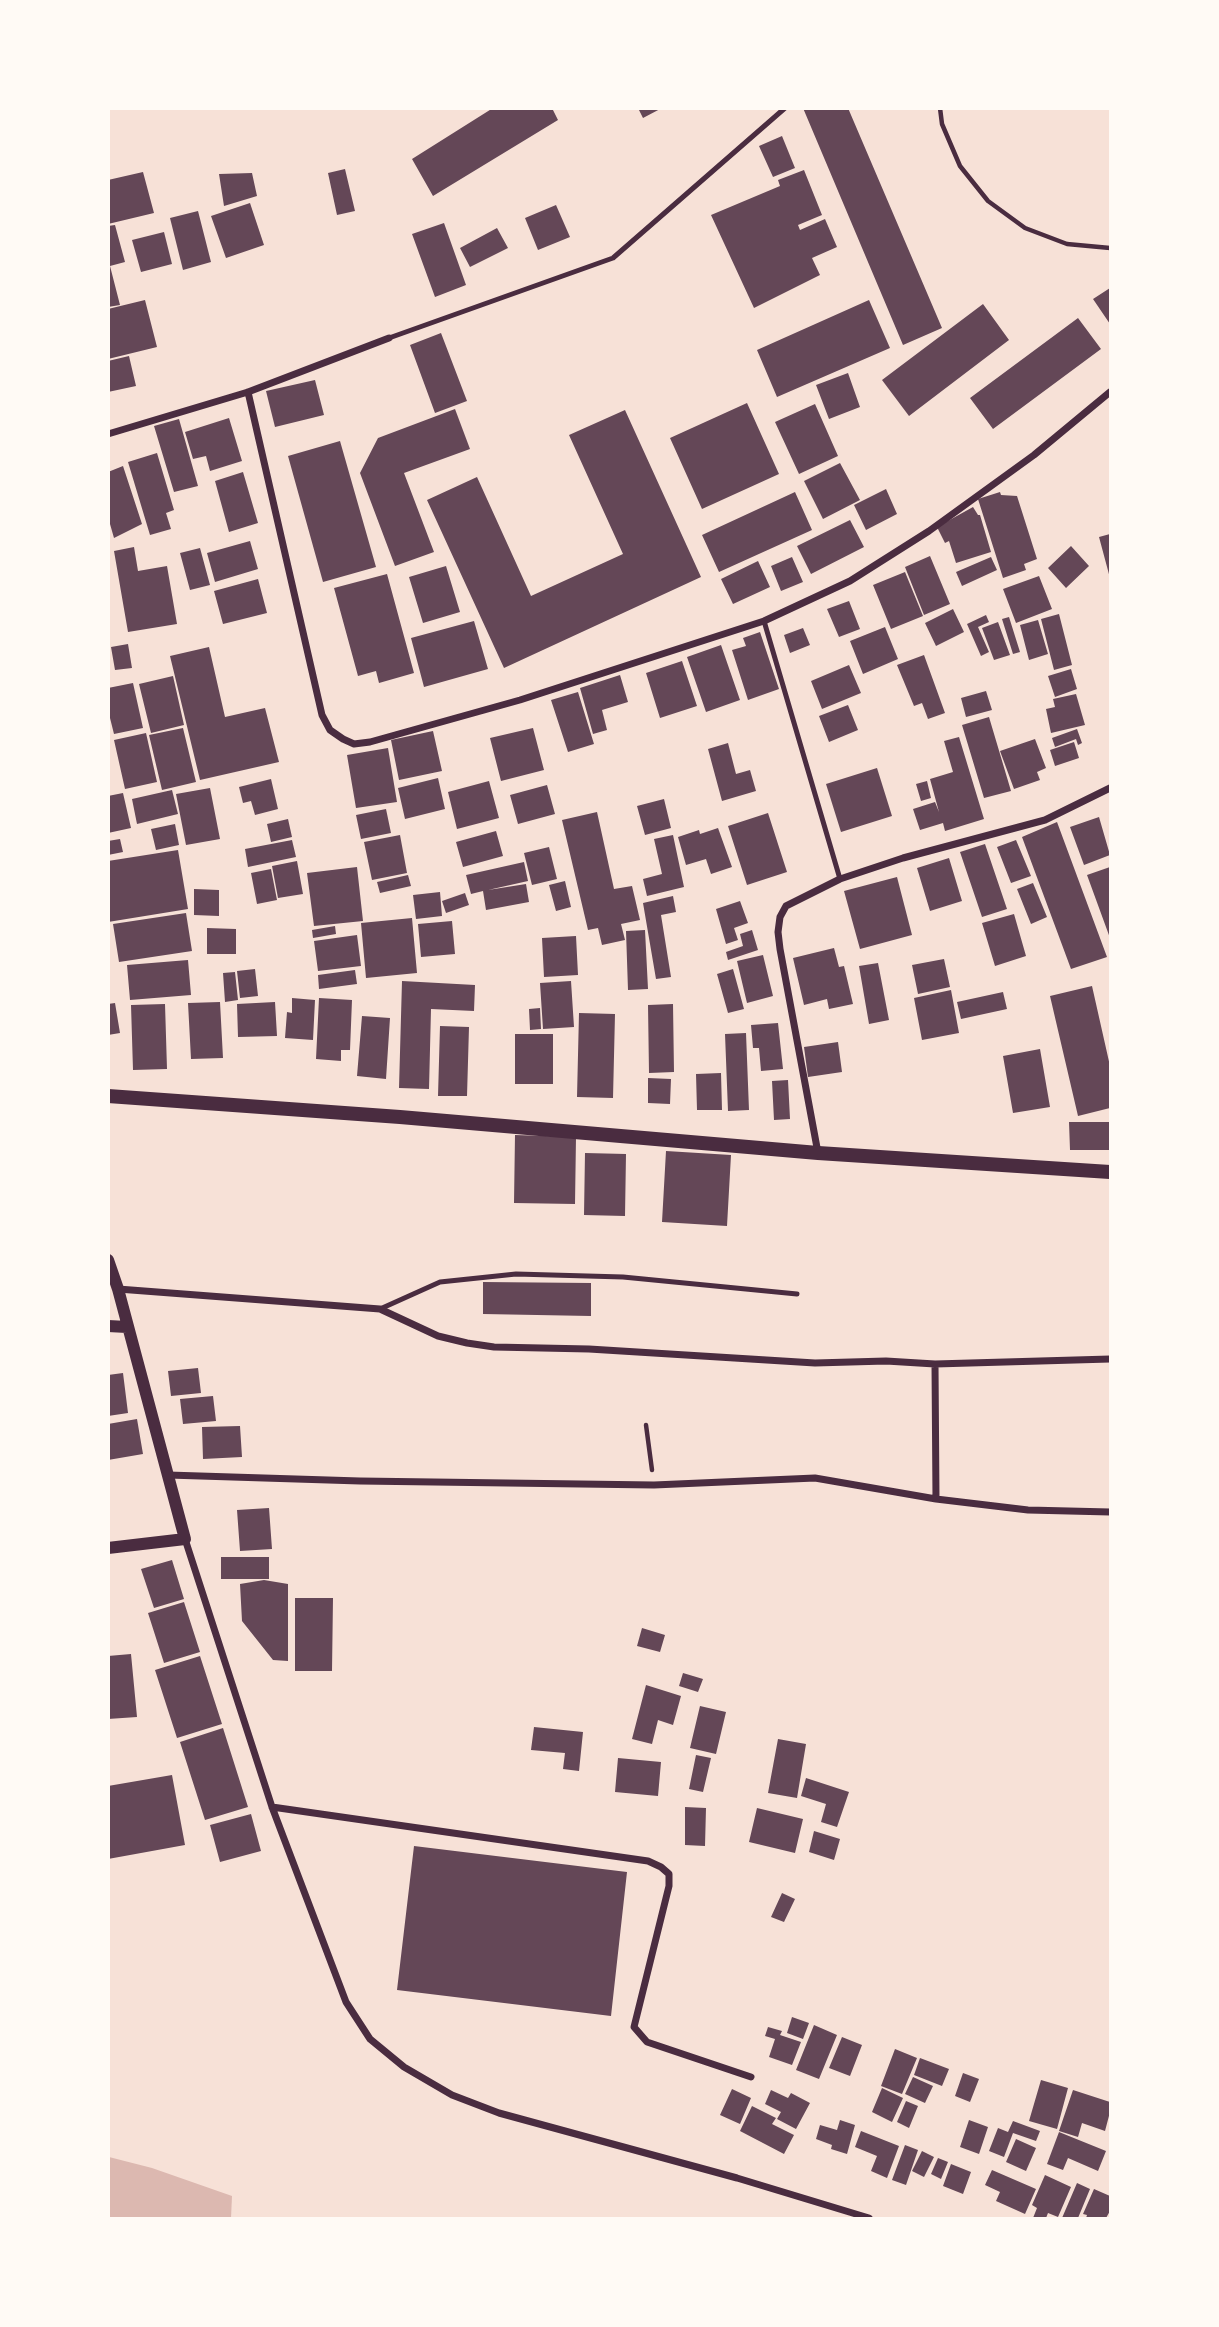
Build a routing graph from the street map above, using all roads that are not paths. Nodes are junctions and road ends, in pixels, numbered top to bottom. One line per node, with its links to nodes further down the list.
1 (785, 108): 2 (lane)
2 (389, 338): 3 (street)
3 (248, 392): 5 (street); 6 (street)
4 (1111, 392): 6 (street)
5 (108, 435)
6 (764, 621): 8 (lane)
7 (1111, 788): 8 (street)
8 (840, 879): 10 (street)
9 (108, 1096): 10 (main road)
10 (818, 1153): 11 (main road)
11 (1111, 1172)
12 (108, 1261): 13 (street)
13 (118, 1289): 15 (street); 17 (street)
14 (797, 1294): 15 (lane)
15 (380, 1309): 19 (street)
16 (108, 1326): 17 (street)
17 (127, 1327): 20 (street)
18 (1111, 1359): 19 (street)
19 (935, 1364): 21 (street)
20 (168, 1475): 21 (street); 23 (street)
21 (936, 1499): 22 (street)
22 (1111, 1512)
23 (184, 1539): 24 (street); 25 (street)
24 (108, 1548)
25 (272, 1807): 26 (street); 27 (street)
26 (751, 2077)
27 (869, 2218)

